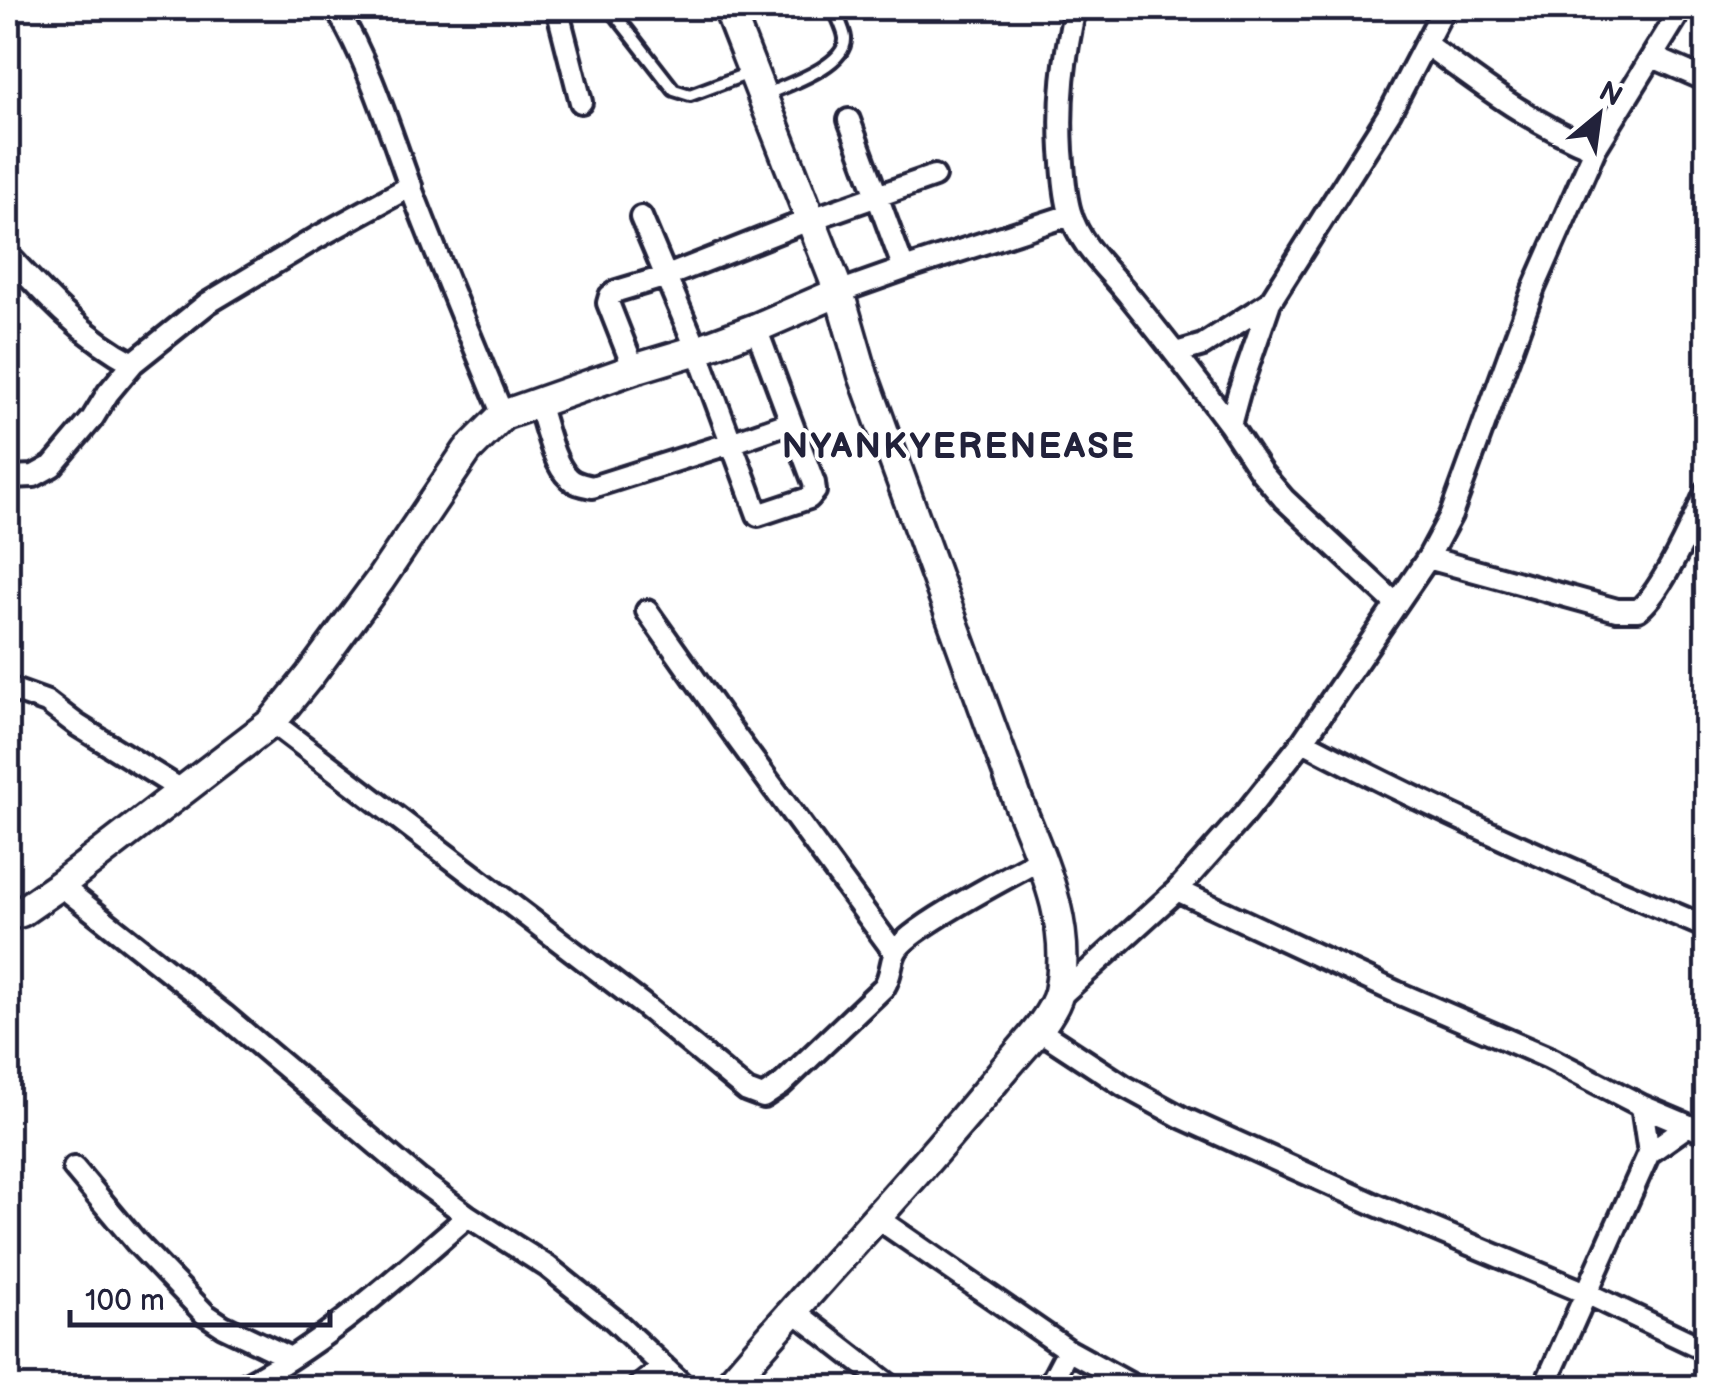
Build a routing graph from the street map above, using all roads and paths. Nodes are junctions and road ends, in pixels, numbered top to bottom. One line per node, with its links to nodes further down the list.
1 (336, 8): 17 (street)
2 (557, 8): 13 (street)
3 (610, 8): 12 (lane)
4 (728, 8): 12 (street)
5 (834, 8): 12 (lane)
6 (1074, 8): 19 (street)
7 (1444, 8): 9 (street)
8 (1682, 8): 10 (street)
9 (1426, 44): 15 (street); 26 (street)
10 (1653, 57): 11 (street); 15 (street)
11 (1706, 80)
12 (757, 84): 21 (street)
13 (581, 102)
14 (849, 120): 18 (street)
15 (1595, 149): 39 (street)
16 (934, 176): 18 (street)
17 (411, 186): 30 (street); 33 (street)
18 (877, 196): 21 (street); 23 (street)
19 (1070, 215): 23 (street); 29 (street)
20 (641, 216): 24 (street)
21 (809, 220): 24 (street); 25 (street)
22 (8, 255): 30 (street)
23 (904, 268): 25 (street)
24 (667, 276): 28 (street); 31 (street)
25 (838, 292): 27 (street); 46 (street)
26 (1270, 302): 29 (street); 35 (street)
27 (756, 328): 28 (street); 34 (street)
28 (697, 350): 31 (street); 36 (street)
29 (1176, 353): 35 (street)
30 (133, 363): 37 (street)
31 (634, 369): 32 (street)
32 (538, 402): 33 (street); 36 (street)
33 (503, 415): 43 (street)
34 (791, 422): 36 (street); 36 (street)
35 (1230, 425): 40 (street)
36 (731, 443)
37 (8, 477)
38 (1706, 492): 39 (street)
39 (1428, 558): 40 (street)
40 (1395, 602): 44 (street)
41 (647, 611): 51 (street)
42 (8, 688): 45 (street)
43 (272, 722): 45 (street); 51 (street)
44 (1303, 741): 48 (street); 50 (street)
45 (183, 791): 47 (street)
46 (1041, 859): 51 (street); 52 (street)
47 (60, 886): 49 (street); 58 (street)
48 (1177, 890): 52 (street); 54 (street)
49 (8, 915)
50 (1706, 927)
51 (895, 953)
52 (1057, 998): 53 (street)
53 (1037, 1029): 59 (street); 60 (street)
54 (1642, 1106): 55 (street); 56 (street)
55 (1697, 1130): 56 (street)
56 (1649, 1153): 60 (street)
57 (74, 1168): 64 (street)
58 (468, 1216): 64 (street); 65 (street)
59 (877, 1218): 61 (street); 62 (street)
60 (1586, 1293): 63 (street); 73 (street)
61 (794, 1311): 69 (street); 70 (street)
62 (1068, 1350): 71 (street); 72 (street)
63 (1706, 1350)
64 (290, 1358): 66 (street)
65 (664, 1367): 67 (street); 68 (street)
66 (239, 1388)
67 (637, 1388)
68 (686, 1388)
69 (726, 1388)
70 (893, 1388)
71 (1048, 1388)
72 (1137, 1388)
73 (1544, 1388)

